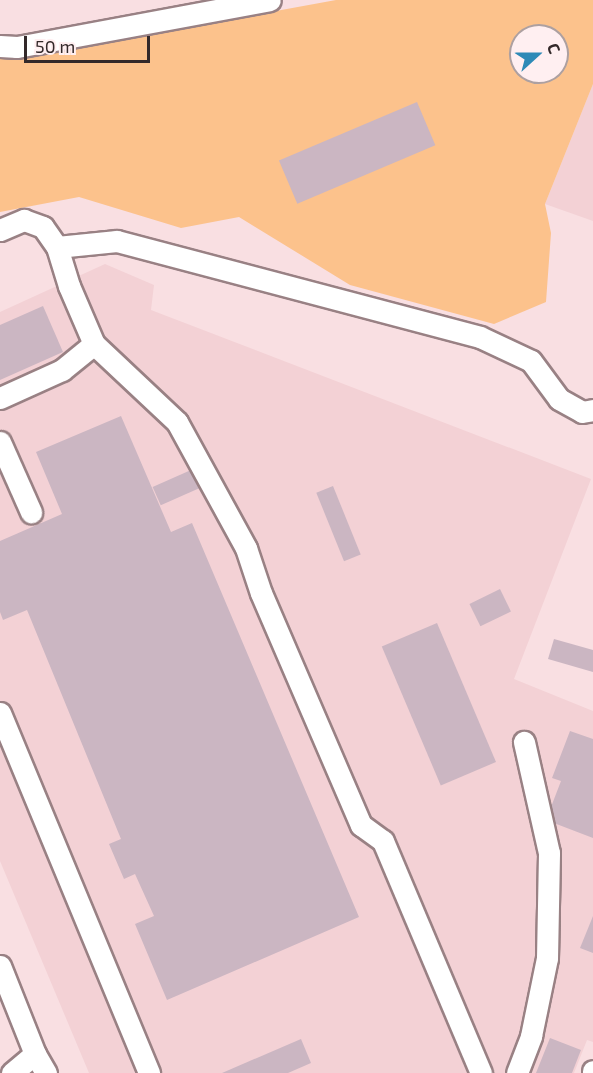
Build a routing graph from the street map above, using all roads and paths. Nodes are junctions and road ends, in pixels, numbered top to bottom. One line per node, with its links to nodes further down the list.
1 (270, 0): 2 (street)
2 (0, 46)
3 (0, 230): 4 (street)
4 (57, 247): 5 (street); 7 (street)
5 (94, 344): 6 (street); 17 (street)
6 (0, 399)
7 (593, 410)
8 (0, 442): 9 (street)
9 (32, 512)
10 (0, 713): 16 (street)
11 (524, 742): 18 (street)
12 (0, 966): 13 (street)
13 (35, 1054): 14 (street); 15 (street)
14 (12, 1073)
15 (46, 1073)
16 (149, 1073)
17 (481, 1073)
18 (517, 1073)

